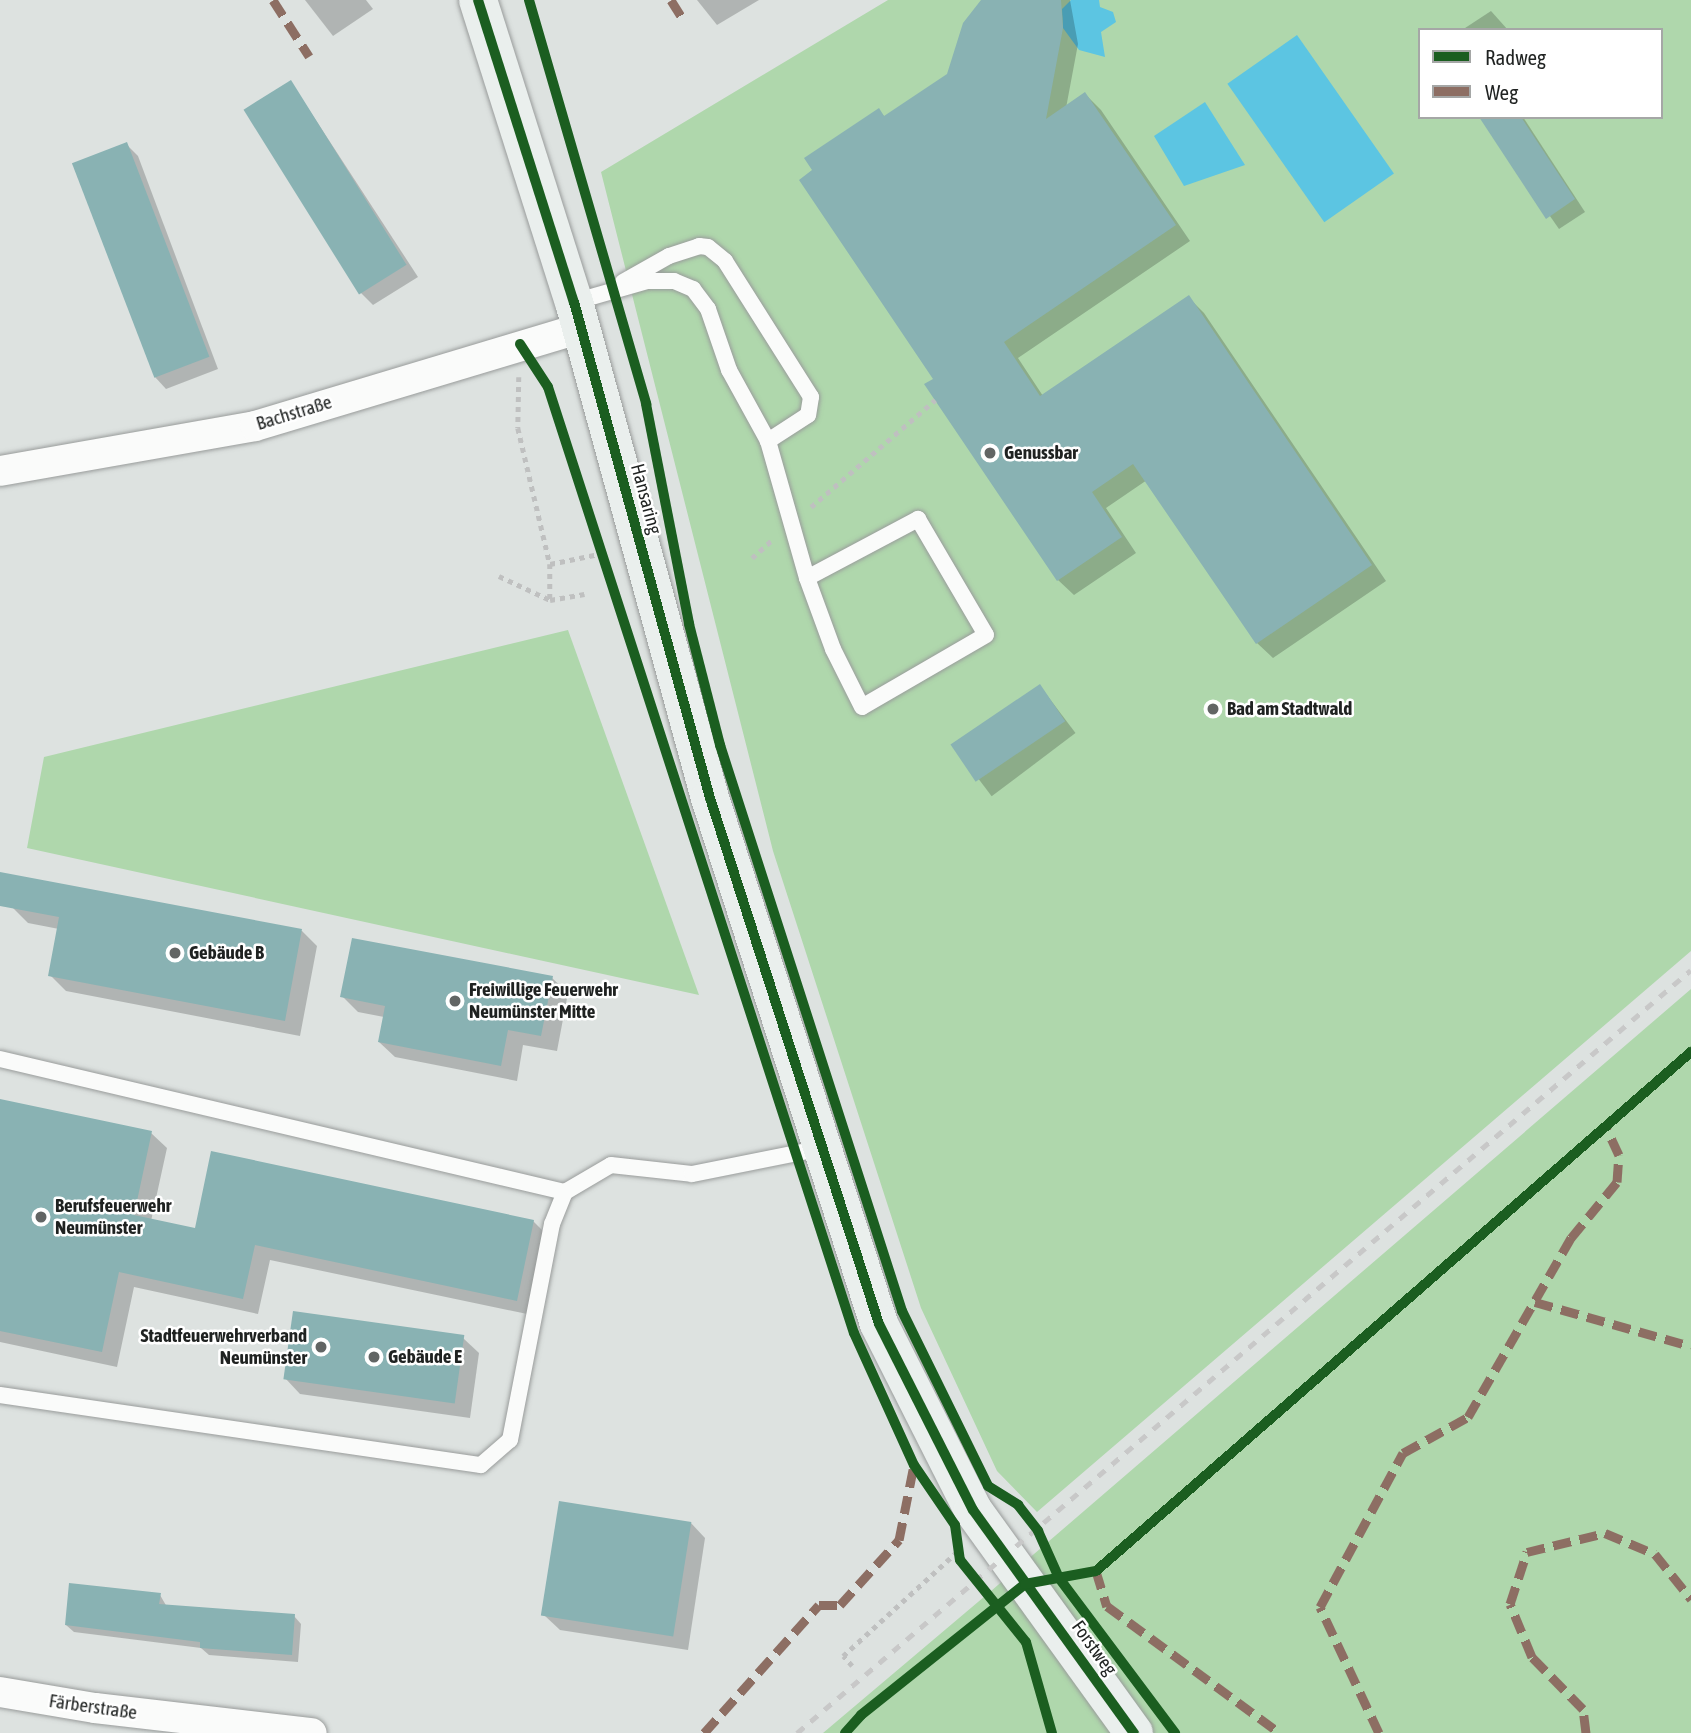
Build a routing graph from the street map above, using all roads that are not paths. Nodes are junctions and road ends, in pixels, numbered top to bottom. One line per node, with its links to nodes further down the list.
1 (478, 0): 3 (main road, Hansaring)
2 (612, 288): 3 (lane); 4 (lane); 4 (lane)
3 (577, 315): 5 (street, Bachstraße); 8 (main road, Hansaring)
4 (768, 441): 6 (lane)
5 (0, 471)
6 (807, 578): 6 (lane)
7 (0, 1059): 9 (lane)
8 (822, 1148): 9 (lane); 11 (main road, Hansaring)
9 (565, 1192): 10 (lane)
10 (0, 1395)
11 (1025, 1584): 14 (main road, Forstweg)
12 (0, 1692): 13 (street, Färberstraße)
13 (312, 1733)
14 (1134, 1733)

